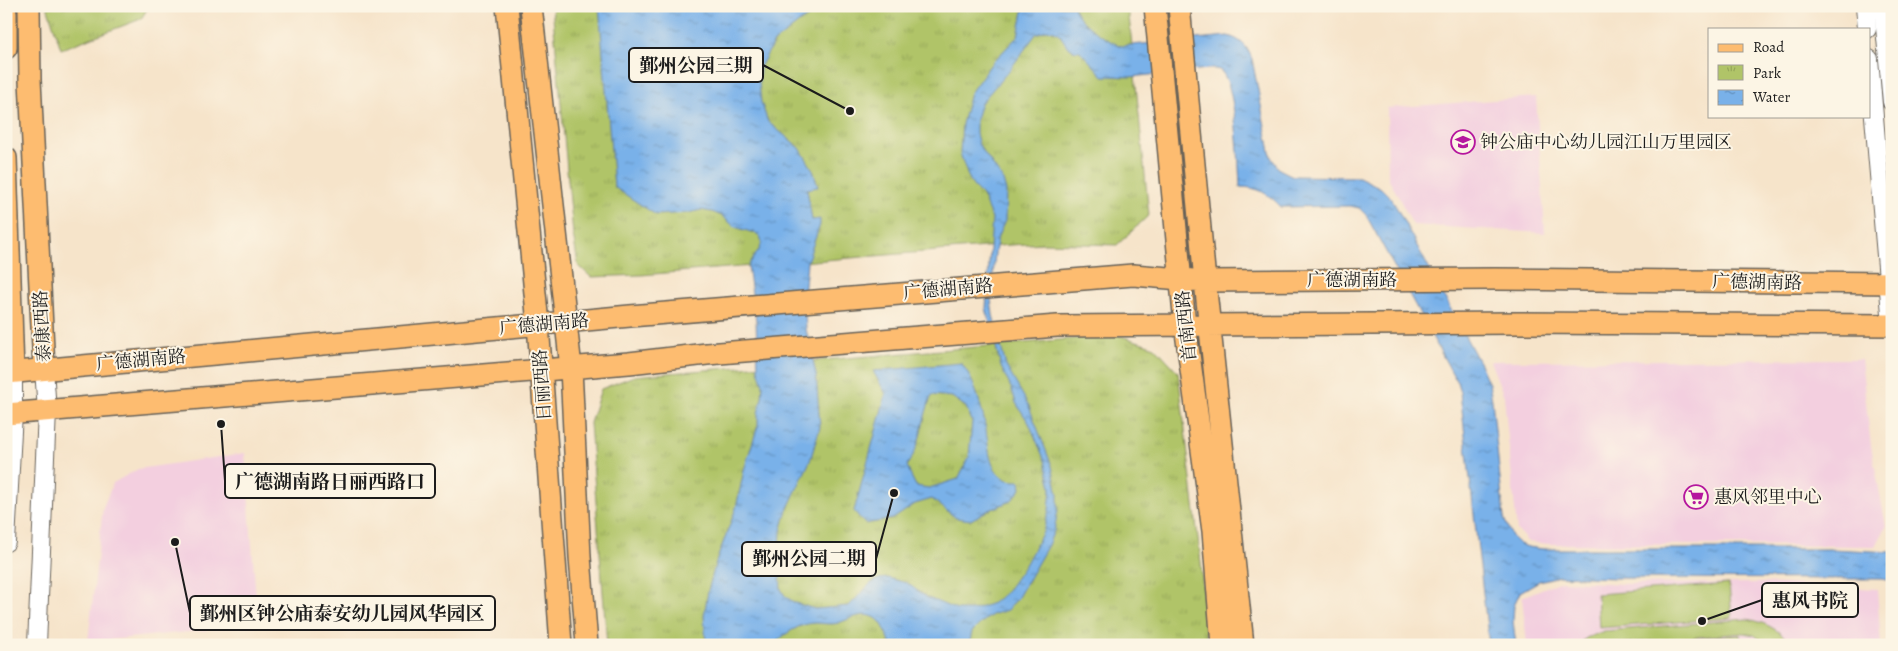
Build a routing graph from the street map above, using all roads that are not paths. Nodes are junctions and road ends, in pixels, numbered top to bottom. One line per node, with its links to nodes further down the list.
1 (507, 6): 19 (main road, 日丽西路)
2 (531, 6): 18 (main road)
3 (1155, 6): 15 (main road, 首南西路)
4 (1179, 6): 16 (main road, 首南西路)
5 (1865, 6): 10 (street)
6 (1883, 6): 13 (street)
7 (6, 13): 9 (main road)
8 (30, 13): 24 (main road, 泰康西路)
9 (7, 23): 11 (main road)
10 (1867, 28)
11 (6, 48)
12 (1870, 70): 17 (street)
13 (1892, 102)
14 (6, 158): 26 (main road, 泰康西路)
15 (1181, 278): 16 (main road, 广德湖南路); 18 (main road, 广德湖南路); 22 (main road, 首南西路)
16 (1205, 280): 17 (main road, 广德湖南路); 20 (main road, 首南西路)
17 (1889, 283): 21 (street)
18 (567, 322): 19 (main road, 广德湖南路); 23 (main road)
19 (538, 324): 24 (main road, 广德湖南路); 25 (main road, 日丽西路)
20 (1210, 325): 21 (main road); 22 (main road); 34 (main road, 首南西路)
21 (1892, 325)
22 (1185, 326): 23 (main road); 33 (main road, 首南西路)
23 (571, 368): 25 (main road); 32 (main road)
24 (44, 369): 26 (main road, 广德湖南路); 27 (street, 泰康西路)
25 (540, 370): 27 (main road); 31 (main road, 日丽西路)
26 (10, 372): 28 (street, 泰康西路)
27 (47, 411): 28 (main road); 30 (street, 泰康西路)
28 (10, 414): 29 (street, 泰康西路)
29 (6, 542)
30 (36, 645)
31 (561, 645)
32 (587, 645)
33 (1222, 645)
34 (1243, 645)

